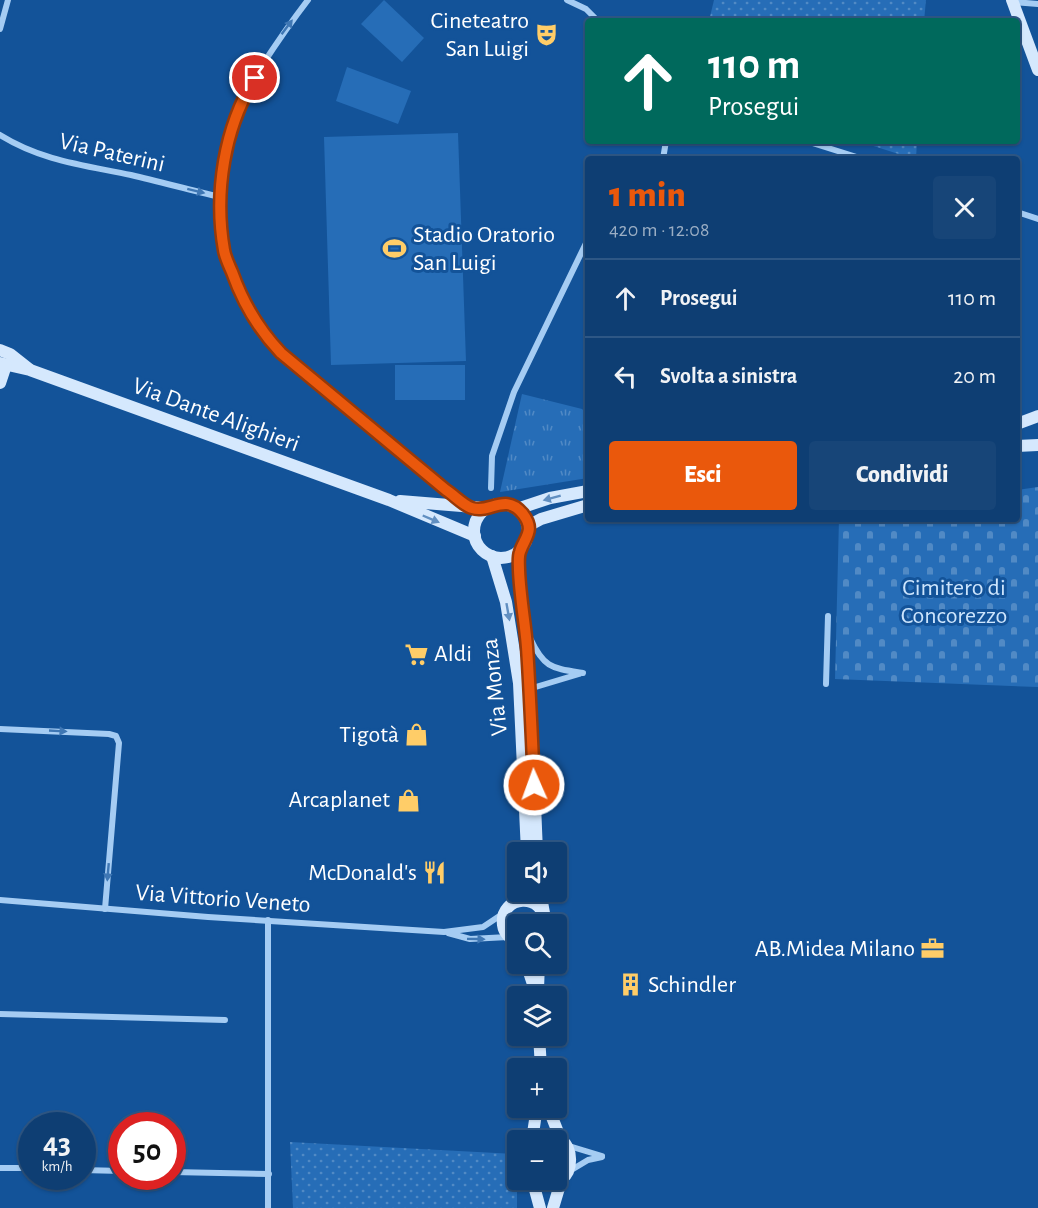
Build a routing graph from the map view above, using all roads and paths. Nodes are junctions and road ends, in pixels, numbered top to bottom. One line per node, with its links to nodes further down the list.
1 (8, 0): 9 (street)
2 (308, 0): 14 (street, one-way to 2)
3 (567, 0): 6 (street)
4 (1012, 1): 5 (street); 7 (main road)
5 (1038, 3)
6 (595, 18)
7 (1018, 18)
8 (1020, 22): 10 (main road)
9 (0, 29)
10 (1038, 70)
11 (0, 135): 14 (street, Via Paterini, one-way to 14)
12 (816, 144): 13 (street)
13 (854, 156)
14 (220, 197): 30 (street)
15 (1020, 213): 16 (street)
16 (1038, 219)
17 (585, 245): 26 (street)
18 (0, 351): 20 (main road, Via Dante Alighieri)
19 (3, 364): 20 (main road, Via Dante Alighieri); 21 (main road)
20 (30, 370): 28 (main road, Via Dante Alighieri)
21 (0, 383)
22 (1038, 416): 23 (main road)
23 (1020, 423)
24 (1038, 445): 25 (main road)
25 (1020, 446)
26 (491, 488)
27 (585, 492): 32 (main road, one-way to 32)
28 (389, 500): 30 (main road, Via Dante Alighieri); 34 (main road, Via Dante Alighieri, one-way to 34)
29 (585, 506): 33 (main road)
30 (472, 508): 31 (main road, Via Dante Alighieri)
31 (486, 508): 32 (main road); 34 (main road)
32 (517, 509): 33 (main road)
33 (528, 526): 35 (main road)
34 (475, 536): 36 (main road)
35 (520, 550): 36 (main road); 38 (main road, Via Monza)
36 (492, 556): 42 (main road, Via Monza, one-way to 42)
37 (828, 616): 39 (street)
38 (525, 627): 40 (main road, Via Monza); 40 (street)
39 (826, 684)
40 (530, 689): 43 (main road, Via Monza)
41 (0, 729): 47 (street, one-way to 47)
42 (526, 842)
43 (537, 842)
44 (0, 900): 47 (street, Via Vittorio Veneto)
45 (514, 902): 48 (main road)
46 (531, 902): 49 (main road)
47 (105, 909): 50 (street, Via Vittorio Veneto)
48 (505, 913): 51 (street, Via Vittorio Veneto); 52 (main road)
49 (543, 914)
50 (268, 920): 51 (street, Via Vittorio Veneto); 62 (street)
51 (444, 932): 53 (street, Via Vittorio Veneto, one-way to 53)
52 (507, 932)
53 (507, 942)
54 (0, 1014): 55 (street)
55 (225, 1020)
56 (567, 1144): 63 (street)
57 (567, 1150): 60 (main road)
58 (0, 1167): 59 (street)
59 (18, 1168)
60 (567, 1168)
61 (186, 1172): 62 (street)
62 (268, 1174): 66 (street)
63 (567, 1174)
64 (536, 1190): 67 (main road)
65 (559, 1190): 68 (main road)
66 (268, 1208)
67 (540, 1208)
68 (553, 1208)

